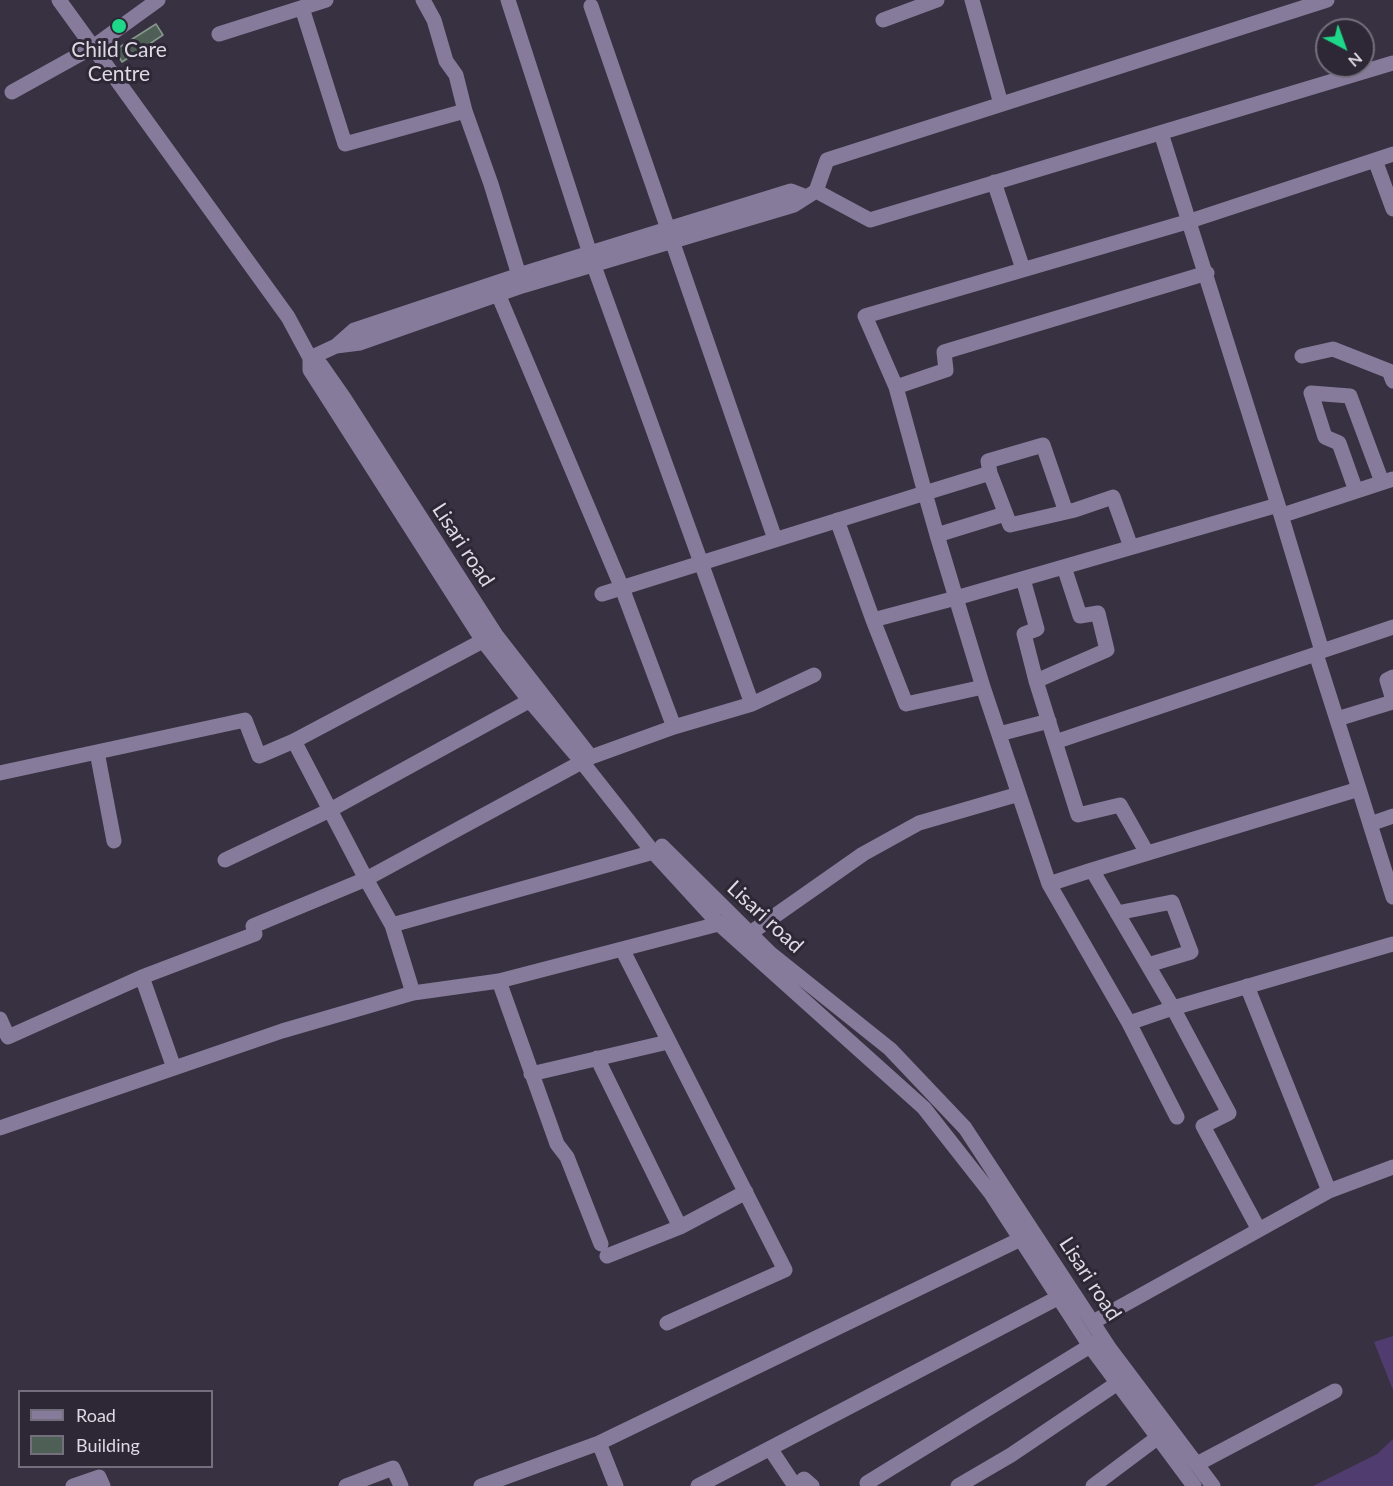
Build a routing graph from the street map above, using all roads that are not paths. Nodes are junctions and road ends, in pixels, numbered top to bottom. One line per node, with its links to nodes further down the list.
1 (59, 0): 13 (street, Lisari road)
2 (158, 0): 13 (street)
3 (326, 0): 10 (street)
4 (423, 0): 17 (street)
5 (508, 0): 26 (street)
6 (937, 0): 11 (street)
7 (972, 0): 16 (street)
8 (1327, 0): 16 (street)
9 (591, 6): 25 (street)
10 (302, 8): 12 (street); 17 (street)
11 (883, 20)
12 (219, 34)
13 (93, 47): 15 (street); 33 (street, Lisari road)
14 (1393, 63): 18 (street)
15 (12, 92)
16 (1001, 104): 22 (street)
17 (465, 111): 29 (street)
18 (1161, 133): 21 (street); 24 (street)
19 (1393, 154): 20 (street)
20 (1375, 160): 23 (street); 24 (street)
21 (994, 182): 22 (street); 27 (street)
22 (810, 194): 25 (street)
23 (1393, 210)
24 (1190, 221): 27 (street); 28 (street)
25 (668, 236): 26 (street); 47 (street)
26 (592, 260): 29 (street); 49 (street)
27 (1023, 269): 35 (street)
28 (1207, 273): 35 (street); 42 (street)
29 (521, 281): 30 (street); 31 (street)
30 (498, 294): 31 (street); 52 (street)
31 (411, 318): 33 (street)
32 (1302, 356): 34 (street)
33 (310, 358): 57 (street, Lisari road)
34 (1393, 381)
35 (896, 387): 41 (street)
36 (1365, 435): 37 (street); 37 (street); 39 (street)
37 (1338, 443): 40 (street)
38 (990, 473): 41 (street); 43 (street); 44 (street)
39 (1388, 480): 40 (street)
40 (1356, 490): 42 (street)
41 (925, 492): 45 (street); 46 (street)
42 (1281, 510): 48 (street); 58 (street)
43 (1066, 512): 44 (street); 48 (street)
44 (1005, 513): 46 (street)
45 (837, 520): 47 (street); 55 (street)
46 (937, 535): 54 (street)
47 (775, 540): 49 (street)
48 (1131, 547): 50 (street)
49 (700, 563): 52 (street); 65 (street)
50 (1064, 567): 51 (street); 61 (street)
51 (1023, 579): 54 (street); 61 (street)
52 (622, 588): 53 (street); 68 (street)
53 (602, 594)
54 (956, 598): 55 (street); 62 (street)
55 (873, 620): 62 (street)
56 (1393, 627): 58 (street)
57 (489, 638): 63 (street, Lisari road); 70 (street)
58 (1319, 652): 66 (street); 71 (street)
59 (814, 675): 65 (street)
60 (1393, 677): 64 (street)
61 (1036, 681): 67 (street)
62 (983, 687): 69 (street)
63 (535, 697): 73 (street, Lisari road); 77 (street)
64 (1393, 701): 66 (street)
65 (752, 704): 68 (street)
66 (1337, 719): 75 (street)
67 (1049, 721): 69 (street); 71 (street)
68 (674, 727): 73 (street)
69 (999, 734): 76 (street)
70 (294, 741): 72 (street); 77 (street)
71 (1055, 742): 82 (street)
72 (97, 752): 74 (street); 80 (street)
73 (586, 759): 81 (street, Lisari road); 85 (street)
74 (0, 773)
75 (1359, 789): 79 (street); 82 (street)
76 (1019, 794): 86 (street); 92 (street)
77 (330, 810): 83 (street); 85 (street)
78 (1393, 816): 79 (street)
79 (1370, 824): 87 (street)
80 (114, 841)
81 (658, 850): 89 (street, Lisari road); 90 (street, Lisari road); 91 (street)
82 (1147, 853): 84 (street)
83 (225, 860)
84 (1092, 870): 86 (street); 88 (street)
85 (366, 879): 91 (street); 96 (street)
86 (1049, 884): 102 (street)
87 (1393, 897)
88 (1117, 913): 95 (street); 95 (street)
89 (735, 920): 90 (street); 92 (street, Lisari road)
90 (719, 924): 94 (street); 115 (street, Lisari road)
91 (392, 925): 99 (street)
92 (750, 934): 115 (street, Lisari road)
93 (1393, 944): 98 (street)
94 (622, 949): 97 (street); 104 (street)
95 (1148, 965): 100 (street)
96 (142, 977): 103 (street); 106 (street)
97 (499, 981): 99 (street); 107 (street)
98 (1247, 986): 100 (street); 111 (street)
99 (413, 993): 106 (street)
100 (1173, 1008): 102 (street); 114 (street)
101 (0, 1019): 103 (street)
102 (1129, 1023): 108 (street)
103 (4, 1039)
104 (668, 1042): 105 (street); 112 (street)
105 (597, 1059): 107 (street); 113 (street)
106 (174, 1068): 109 (street)
107 (531, 1074): 113 (street)
108 (1177, 1117)
109 (0, 1128)
110 (1393, 1167): 111 (street)
111 (1329, 1191): 114 (street)
112 (746, 1192): 113 (street); 118 (street)
113 (680, 1227)
114 (1258, 1230): 117 (street)
115 (1028, 1236): 116 (street, Lisari road); 123 (street)
116 (1065, 1294): 117 (street, Lisari road); 119 (street, Lisari road); 124 (street)
117 (1093, 1322): 119 (street, Lisari road)
118 (667, 1323)
119 (1096, 1341): 120 (street, Lisari road); 126 (street)
120 (1124, 1379): 122 (street, Lisari road); 136 (street)
121 (1335, 1391): 125 (street)
122 (1164, 1433): 125 (street, Lisari road); 137 (street); 138 (street, Lisari road)
123 (599, 1443): 131 (street); 132 (street)
124 (771, 1450): 133 (street); 134 (street)
125 (1197, 1464): 139 (street, Lisari road)
126 (867, 1483)
127 (73, 1486): 128 (street)
128 (103, 1486)
129 (346, 1486): 130 (street)
130 (401, 1486)
131 (482, 1486)
132 (616, 1486)
133 (698, 1486)
134 (796, 1486): 135 (street)
135 (812, 1486)
136 (958, 1486)
137 (1093, 1486)
138 (1194, 1486)
139 (1213, 1486)

